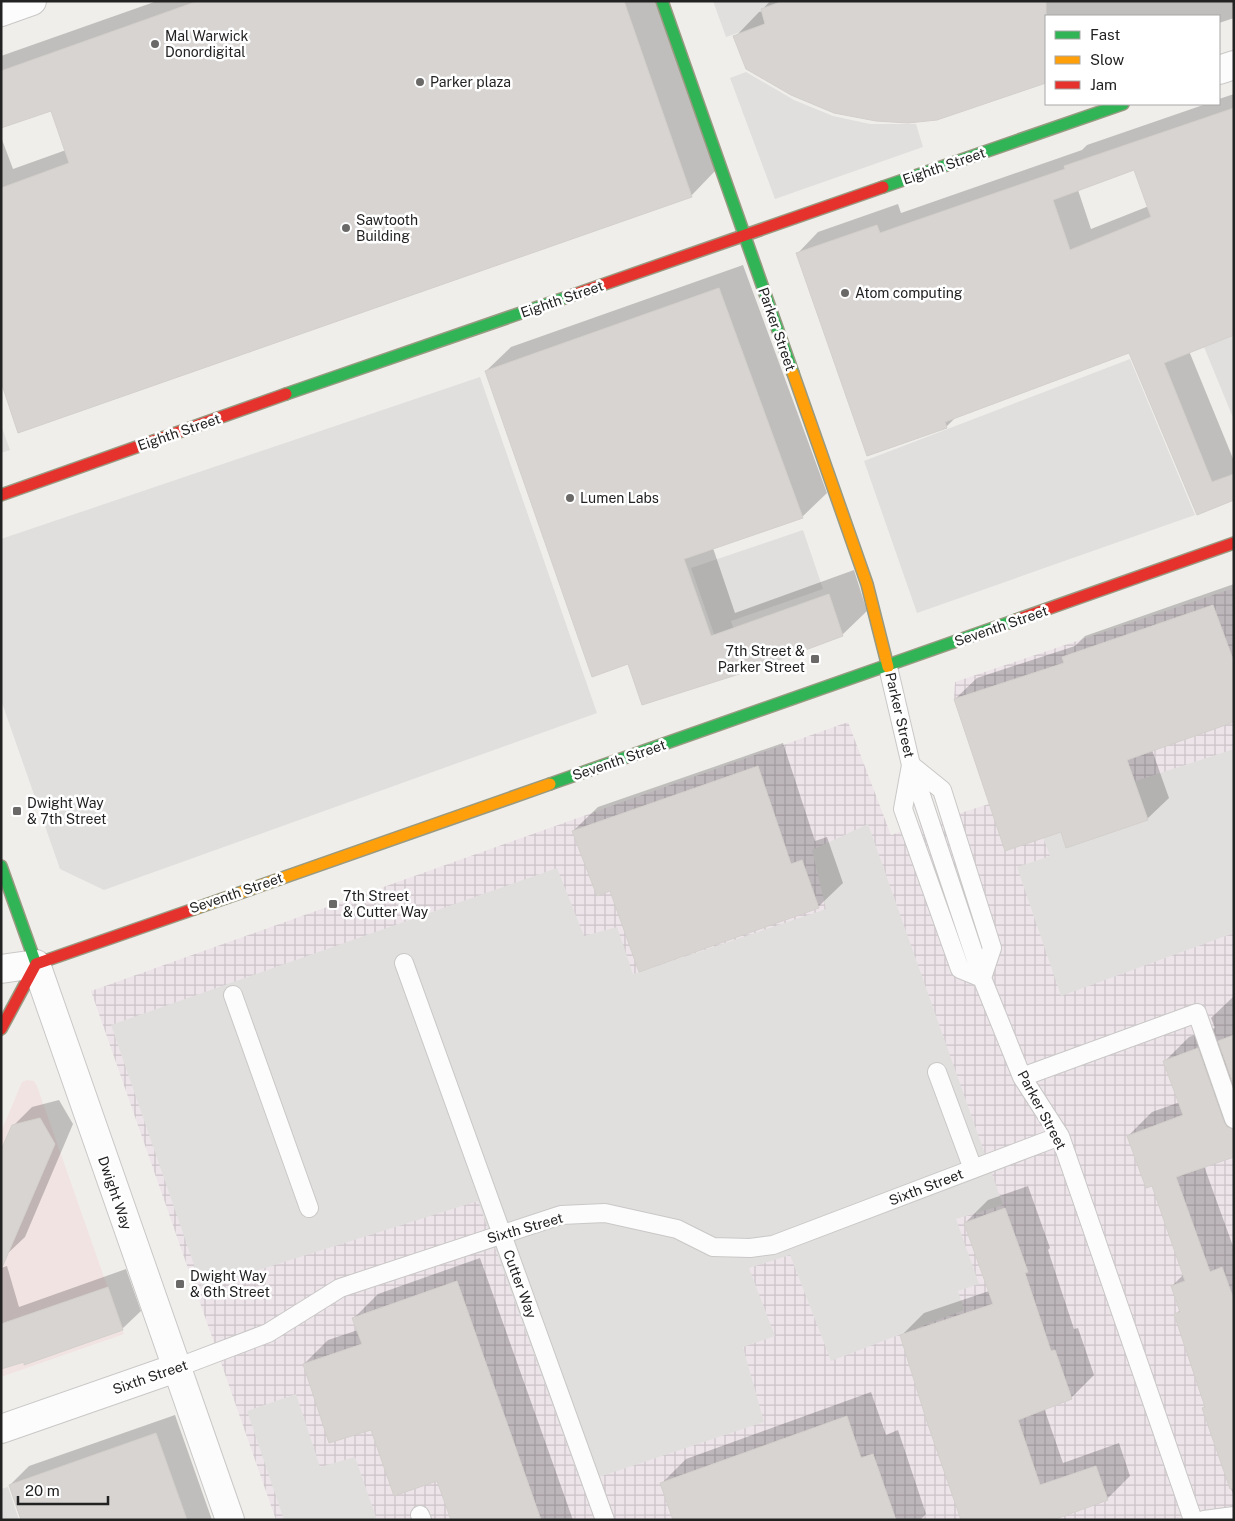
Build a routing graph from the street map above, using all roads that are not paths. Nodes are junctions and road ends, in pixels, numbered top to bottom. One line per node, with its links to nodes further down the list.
1 (32, 1): 3 (street)
2 (662, 1): 7 (street, Parker Street)
3 (1, 12)
4 (1234, 65): 5 (street)
5 (1220, 70)
6 (1120, 105): 7 (street, Eighth Street)
7 (745, 236): 8 (street, Eighth Street); 10 (street, Parker Street)
8 (1, 496)
9 (1234, 543): 10 (street, Seventh Street)
10 (888, 667): 11 (lane, Parker Street); 14 (street, Seventh Street)
11 (911, 765): 16 (lane); 16 (lane, Parker Street)
12 (1, 866): 14 (street, Dwight Way)
13 (404, 963): 25 (lane, Cutter Way)
14 (36, 964): 15 (street, Seventh Street); 18 (street); 26 (street, Dwight Way)
15 (1, 969)
16 (982, 978): 20 (lane, Parker Street)
17 (233, 995): 24 (lane)
18 (1, 1030)
19 (937, 1072): 23 (lane)
20 (1022, 1077): 21 (lane); 22 (lane, Parker Street)
21 (1234, 1119)
22 (1060, 1136): 23 (lane, Sixth Street); 31 (lane, Parker Street)
23 (973, 1169): 25 (lane, Sixth Street)
24 (309, 1208)
25 (502, 1234): 26 (lane, Sixth Street); 30 (lane, Cutter Way)
26 (176, 1368): 27 (street, Sixth Street); 29 (street, Dwight Way)
27 (1, 1429)
28 (1234, 1516): 32 (lane)
29 (230, 1520)
30 (605, 1520)
31 (1193, 1520)
32 (1204, 1520)

